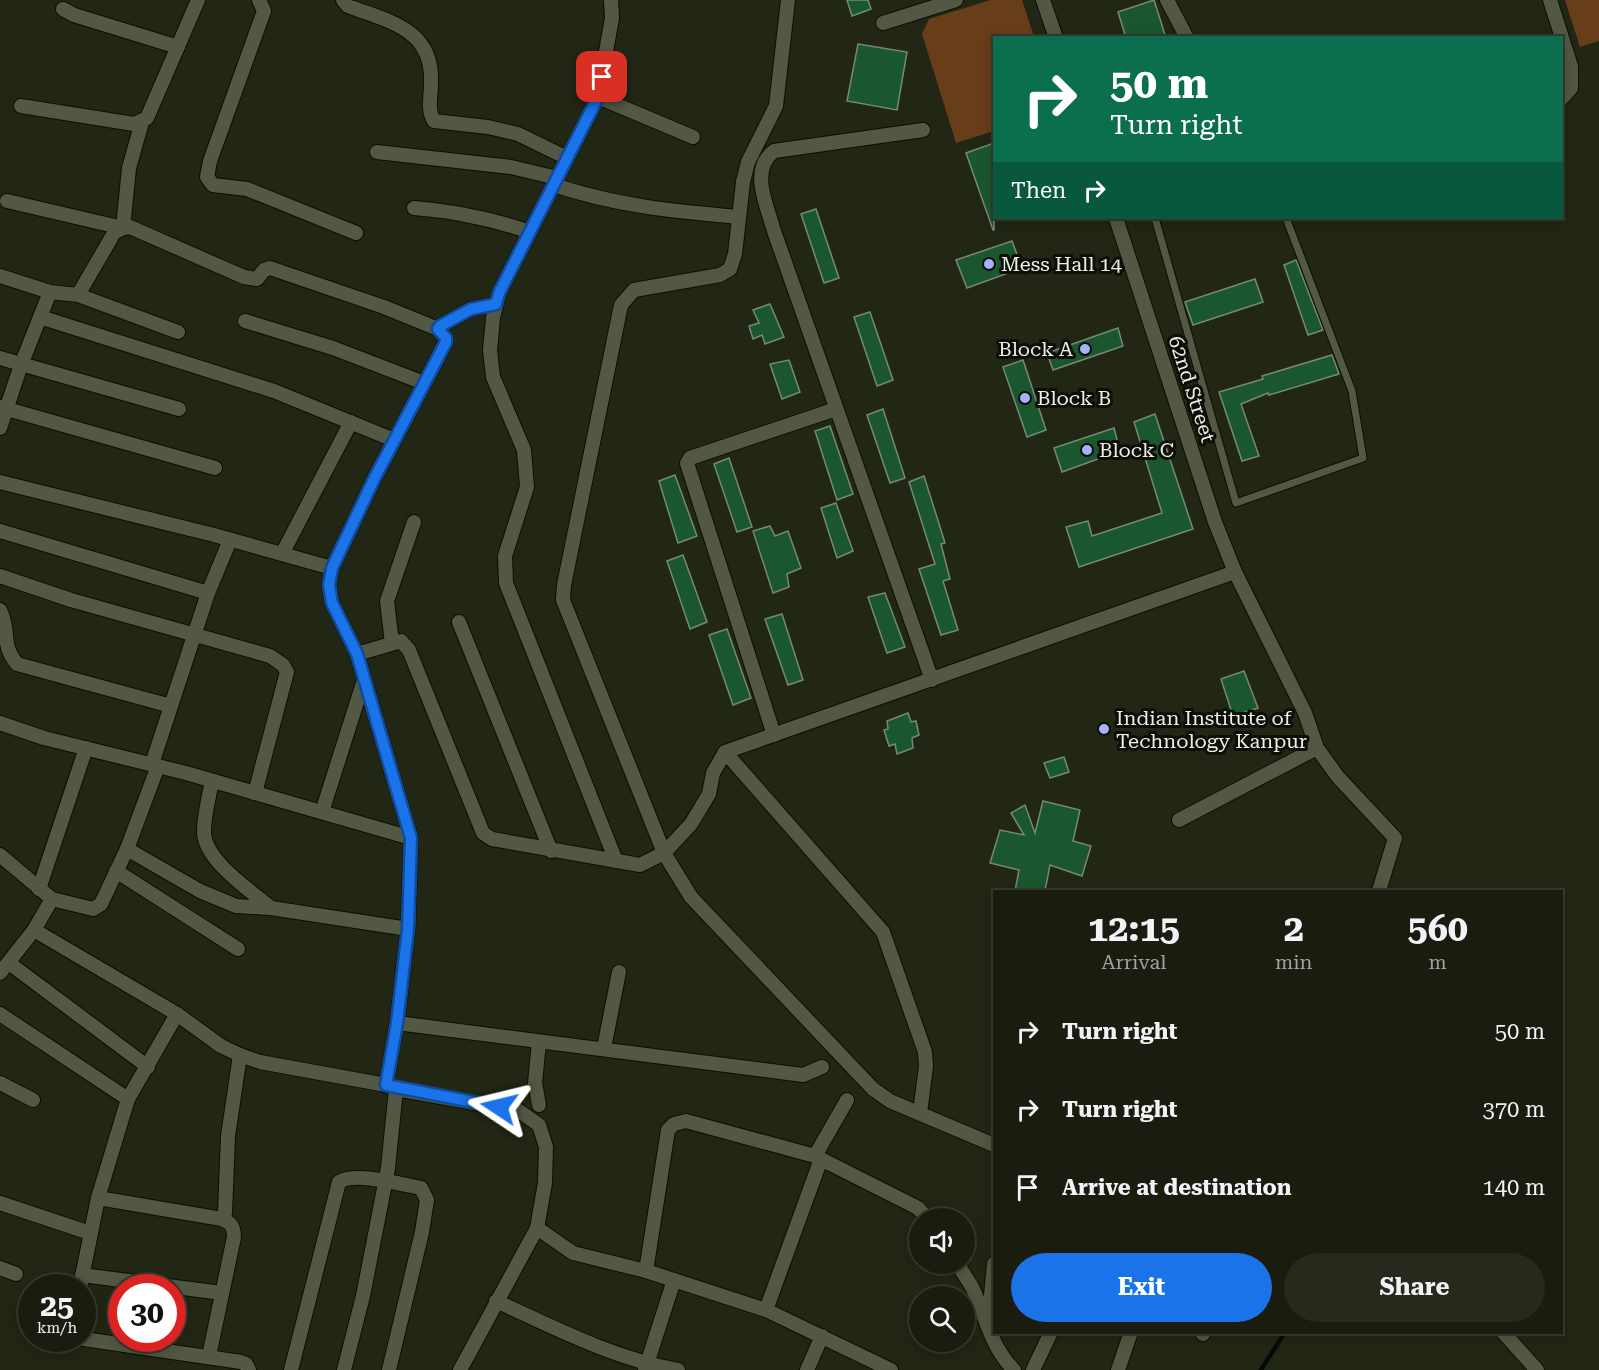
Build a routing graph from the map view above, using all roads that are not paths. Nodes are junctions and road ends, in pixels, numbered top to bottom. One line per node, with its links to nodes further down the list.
1 (198, 0): 16 (street)
2 (259, 0): 34 (street)
3 (343, 0): 24 (street)
4 (611, 0): 17 (street)
5 (788, 0): 28 (street)
6 (956, 0): 11 (street)
7 (1043, 0): 12 (street)
8 (1167, 0): 13 (street)
9 (1550, 0): 14 (street)
10 (63, 9): 16 (street)
11 (883, 23)
12 (1055, 36)
13 (1186, 36)
14 (1561, 36)
15 (1563, 41): 18 (street)
16 (177, 47): 20 (street)
17 (598, 97): 22 (street); 24 (street)
18 (1563, 97)
19 (21, 106): 20 (street)
20 (142, 122): 32 (street)
21 (923, 130): 48 (street)
22 (693, 137)
23 (377, 152): 25 (street)
24 (567, 158): 25 (street)
25 (555, 181): 28 (street); 33 (street)
26 (7, 201): 32 (street)
27 (414, 208): 33 (street)
28 (739, 217): 83 (street)
29 (1116, 219): 59 (street, 62nd Street)
30 (1155, 219): 31 (lane)
31 (1286, 219)
32 (123, 228): 37 (street); 41 (street)
33 (530, 232): 38 (street)
34 (356, 233)
35 (0, 276): 36 (street)
36 (50, 292): 37 (street); 39 (street)
37 (78, 295): 42 (street)
38 (496, 304): 41 (street); 85 (street)
39 (40, 317): 44 (street); 49 (street)
40 (245, 321): 45 (street)
41 (438, 329): 45 (street)
42 (178, 332)
43 (0, 358): 44 (street)
44 (21, 365): 46 (street); 47 (street)
45 (424, 383): 51 (street)
46 (3, 408): 50 (street); 52 (street)
47 (178, 409)
48 (836, 409): 68 (street); 71 (street)
49 (351, 422): 51 (street); 57 (street)
50 (0, 428)
51 (394, 440): 58 (street)
52 (215, 468)
53 (0, 482): 56 (street)
54 (414, 522): 65 (street)
55 (0, 531): 61 (street)
56 (230, 540): 57 (street); 61 (street)
57 (282, 554): 58 (street)
58 (332, 568): 66 (street)
59 (1235, 572): 68 (street); 73 (street, 62nd Street)
60 (0, 576): 64 (street)
61 (208, 593): 64 (street)
62 (0, 610): 69 (street)
63 (459, 622): 82 (street)
64 (195, 635): 69 (street); 77 (street)
65 (392, 643): 66 (street); 82 (street)
66 (357, 654): 67 (street)
67 (364, 680): 78 (street); 80 (street)
68 (932, 680): 71 (street)
69 (171, 706): 75 (street)
70 (0, 723): 72 (street)
71 (774, 735): 74 (street)
72 (86, 748): 75 (street); 87 (street)
73 (1317, 748): 79 (street); 88 (street, 62nd Street)
74 (725, 752): 83 (street); 110 (street)
75 (155, 765): 76 (street); 81 (street)
76 (212, 781): 77 (street); 90 (street)
77 (255, 794): 78 (street)
78 (322, 812): 80 (street)
79 (1179, 820)
80 (411, 838): 91 (street)
81 (127, 849): 86 (street); 90 (street)
82 (551, 851): 85 (street)
83 (664, 853): 85 (street); 110 (street)
84 (0, 855): 87 (street)
85 (616, 861)
86 (116, 872): 89 (street); 93 (street)
87 (39, 889): 89 (street)
88 (1379, 890)
89 (52, 899): 92 (street)
90 (271, 908): 91 (street)
91 (408, 929): 98 (street)
92 (34, 930): 94 (street); 97 (street)
93 (238, 949)
94 (5, 968): 102 (street)
95 (619, 972): 100 (street)
96 (0, 1014): 106 (street)
97 (177, 1014): 101 (street); 102 (street)
98 (397, 1023): 99 (street); 105 (street)
99 (539, 1042): 100 (street); 109 (street)
100 (604, 1048): 103 (street)
101 (240, 1055): 105 (street); 117 (street)
102 (148, 1067): 106 (street)
103 (822, 1067)
104 (0, 1083): 107 (street)
105 (391, 1087): 113 (street); 118 (street)
106 (128, 1099): 114 (street)
107 (33, 1100)
108 (848, 1100): 112 (street)
109 (539, 1105)
110 (920, 1113): 111 (street)
111 (993, 1145)
112 (818, 1158): 116 (street); 121 (street); 130 (street)
113 (386, 1181): 142 (street); 143 (street); 144 (street)
114 (98, 1197): 117 (street); 119 (street)
115 (0, 1203): 119 (street)
116 (918, 1208)
117 (222, 1219): 128 (street)
118 (537, 1228): 121 (street); 129 (street)
119 (90, 1233): 123 (street)
120 (0, 1268): 122 (street)
121 (646, 1271): 126 (street)
122 (16, 1274)
123 (82, 1274)
124 (964, 1274): 131 (street)
125 (993, 1275): 131 (street)
126 (674, 1280): 130 (street); 138 (street)
127 (96, 1282): 128 (street)
128 (222, 1293): 137 (street)
129 (496, 1302): 138 (street); 145 (street)
130 (766, 1310): 135 (street)
131 (988, 1332): 148 (street)
132 (1050, 1334): 149 (street)
133 (1130, 1334): 150 (street)
134 (1505, 1334): 151 (street)
135 (822, 1336): 139 (street); 147 (street)
136 (96, 1341): 137 (street)
137 (203, 1356): 140 (street); 141 (street)
138 (646, 1367): 146 (street)
139 (886, 1369)
140 (195, 1370)
141 (249, 1370)
142 (291, 1370)
143 (344, 1370)
144 (389, 1370)
145 (460, 1370)
146 (678, 1370)
147 (807, 1370)
148 (1014, 1370)
149 (1033, 1370)
150 (1118, 1370)
151 (1537, 1370)

